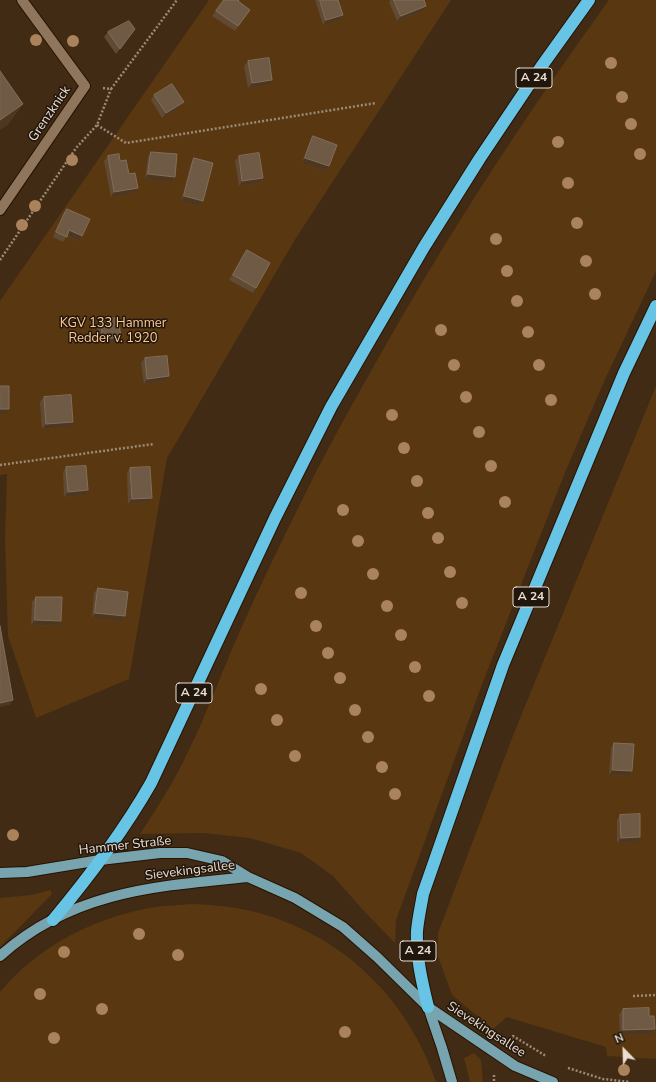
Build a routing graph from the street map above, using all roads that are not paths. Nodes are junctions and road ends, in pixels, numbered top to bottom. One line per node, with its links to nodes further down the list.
1 (22, 0): 3 (street, Grenzknick)
2 (589, 0): 5 (highway, A 24)
3 (0, 210)
4 (656, 306): 10 (highway, A 24)
5 (100, 860): 6 (main road, Hammer Straße); 7 (main road, Hammer Straße); 8 (highway)
6 (0, 873)
7 (248, 878): 8 (main road, Sievekingsallee); 10 (main road, Sievekingsallee)
8 (53, 920): 9 (main road, Sievekingsallee)
9 (0, 956)
10 (428, 1007): 11 (main road, Sievekingsallee); 12 (main road, Sievekingsallee)
11 (452, 1082)
12 (553, 1082)

